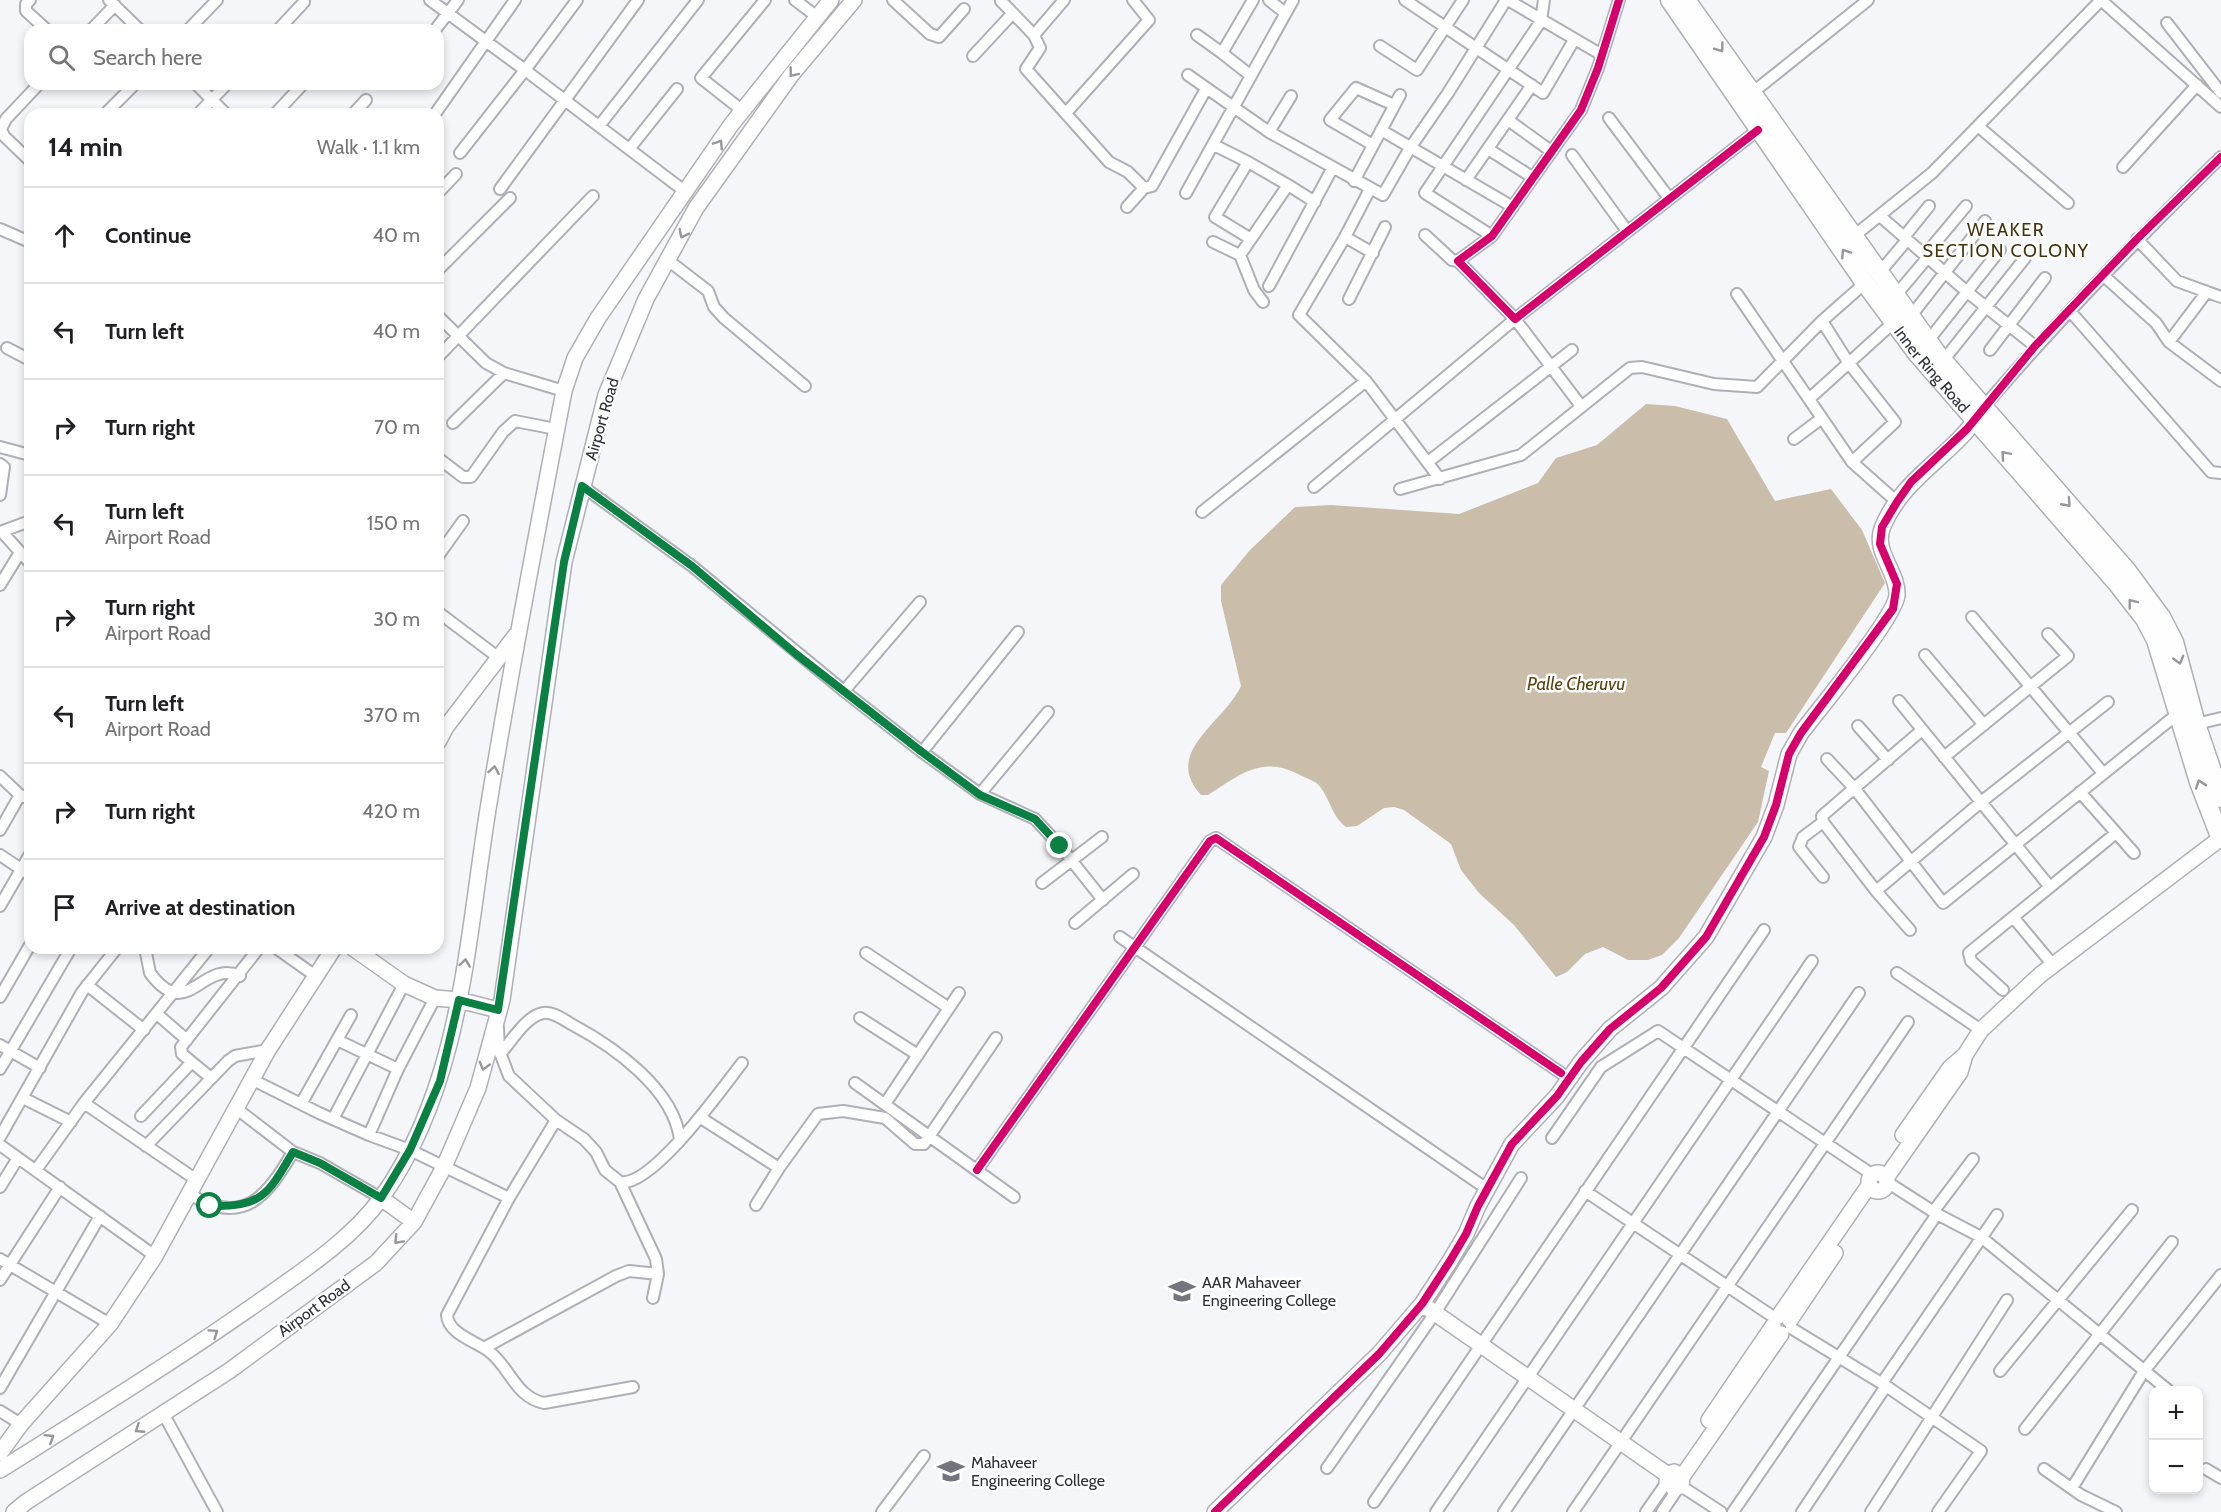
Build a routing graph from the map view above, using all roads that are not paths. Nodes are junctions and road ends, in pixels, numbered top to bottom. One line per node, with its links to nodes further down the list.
1 (30, 0): 38 (street)
2 (217, 0): 41 (street)
3 (429, 0): 33 (street)
4 (458, 0): 33 (street)
5 (515, 0): 49 (street)
6 (577, 0): 56 (street)
7 (638, 0): 74 (street)
8 (698, 0): 88 (street)
9 (765, 0): 84 (street)
10 (795, 0): 35 (street)
11 (831, 0): 35 (main road)
12 (854, 0): 44 (main road, Airport Road)
13 (893, 0): 31 (street)
14 (1001, 0): 34 (street)
15 (1064, 0): 46 (street)
16 (1253, 0): 52 (street)
17 (1269, 0): 32 (street)
18 (1293, 0): 32 (street)
19 (1405, 0): 45 (street)
20 (1463, 0): 45 (street)
21 (1507, 0): 36 (street); 51 (street)
22 (1544, 0): 36 (street)
23 (1619, 0): 53 (street)
24 (1670, 0): 91 (highway, Inner Ring Road)
25 (1686, 0): 68 (highway, Inner Ring Road, one-way to 68)
26 (1868, 0): 68 (street)
27 (2101, 0): 60 (street); 89 (street)
28 (1135, 1): 85 (street)
29 (112, 3): 39 (street); 40 (street)
30 (304, 3): 42 (street)
31 (964, 9)
32 (1285, 13): 58 (street)
33 (448, 14): 43 (street); 49 (street)
34 (1012, 14): 46 (street); 54 (street)
35 (816, 16): 44 (main road); 84 (main road)
36 (1540, 21): 48 (street); 55 (street)
37 (2167, 23): 69 (street)
38 (41, 24)
39 (96, 24)
40 (135, 24)
41 (194, 24)
42 (284, 24)
43 (440, 24)
44 (830, 28): 146 (main road, Airport Road, one-way to 146)
45 (1445, 28): 50 (street); 51 (street)
46 (1034, 35): 85 (street)
47 (1197, 35): 52 (street)
48 (1574, 40): 53 (street); 59 (street)
49 (485, 42): 56 (street); 82 (street)
50 (1380, 46)
51 (1476, 48): 55 (street); 96 (street)
52 (1222, 53): 58 (street)
53 (1602, 55): 98 (street)
54 (973, 56)
55 (1507, 69): 59 (street); 104 (street)
56 (525, 70): 74 (street); 99 (street)
57 (1188, 75): 62 (street)
58 (1250, 75): 83 (street)
59 (1532, 85): 87 (street)
60 (2197, 85): 76 (street); 105 (street)
61 (677, 89): 95 (street)
62 (1206, 89): 83 (street); 113 (street)
63 (33, 90): 100 (street)
64 (129, 90): 77 (street)
65 (202, 90): 72 (street)
66 (222, 90): 72 (street)
67 (297, 90): 80 (street)
68 (1752, 93): 134 (highway, Inner Ring Road)
69 (2221, 93)
70 (1400, 95): 75 (street)
71 (1291, 96): 92 (street)
72 (213, 100): 78 (street); 79 (street)
73 (366, 100): 81 (street)
74 (564, 101): 88 (street); 114 (street)
75 (1394, 105): 90 (street); 94 (street)
76 (2221, 107)
77 (111, 108)
78 (204, 108)
79 (220, 108)
80 (281, 108)
81 (359, 108)
82 (439, 108)
83 (1233, 110): 92 (street); 93 (street)
84 (743, 111): 116 (main road, one-way to 84)
85 (1066, 113): 113 (street)
86 (1609, 118): 120 (street)
87 (1508, 120): 97 (street); 98 (street)
88 (599, 126): 95 (street)
89 (1979, 127): 122 (street); 127 (street)
90 (1381, 130): 94 (street); 96 (street)
91 (1758, 130): 120 (street); 153 (highway, Inner Ring Road, one-way to 91)
92 (1269, 132): 106 (street)
93 (1215, 145): 103 (street); 117 (street)
94 (1373, 145): 110 (street)
95 (630, 148): 116 (street)
96 (1410, 148): 104 (street); 115 (street)
97 (1488, 150): 108 (street); 109 (street)
98 (1551, 151): 108 (street)
99 (460, 153)
100 (24, 155)
101 (1572, 155): 131 (street)
102 (2221, 157): 138 (street)
103 (1248, 162): 111 (street); 137 (street)
104 (1442, 166): 109 (street); 133 (street)
105 (2123, 167)
106 (1332, 169): 110 (street); 121 (street)
107 (456, 174): 112 (street)
108 (1532, 177): 126 (street)
109 (1466, 180): 126 (street)
110 (1354, 181): 115 (street)
111 (1288, 185): 121 (street); 137 (street)
112 (444, 186)
113 (1144, 188): 125 (street)
114 (500, 189)
115 (1370, 189): 135 (street)
116 (687, 193): 186 (main road)
117 (1186, 193)
118 (593, 196): 169 (street)
119 (510, 198): 148 (street)
120 (1669, 198): 131 (street)
121 (1316, 202): 154 (street)
122 (2068, 203)
123 (1929, 206): 136 (street)
124 (1966, 206): 144 (street)
125 (1126, 207)
126 (1513, 207): 133 (street)
127 (1880, 216): 134 (street); 136 (street)
128 (1985, 221): 149 (street)
129 (1385, 227): 142 (street)
130 (0, 230): 139 (street)
131 (1627, 231): 164 (street)
132 (1425, 235): 147 (street)
133 (1492, 236): 147 (street)
134 (1854, 236): 150 (highway, Inner Ring Road)
135 (1345, 237): 142 (street); 184 (street)
136 (1906, 238): 144 (street); 150 (street)
137 (1251, 239): 143 (street)
138 (2137, 239): 151 (street); 156 (street)
139 (24, 240)
140 (1213, 242): 143 (street)
141 (2000, 250): 155 (street)
142 (1373, 253): 160 (street)
143 (1240, 255): 161 (street)
144 (1926, 256): 149 (street); 158 (street)
145 (2025, 258): 162 (street)
146 (669, 261): 185 (street); 203 (main road, Airport Road)
147 (1458, 261): 164 (street)
148 (444, 264)
149 (1945, 271): 155 (street); 165 (street)
150 (1880, 272): 158 (highway, Inner Ring Road)
151 (2104, 276): 163 (street); 171 (street)
152 (2044, 278): 168 (street)
153 (1865, 283): 165 (highway, Inner Ring Road); 167 (street)
154 (1269, 286)
155 (1966, 291): 162 (street); 170 (street)
156 (2206, 293): 159 (street); 171 (street)
157 (1737, 294): 178 (street)
158 (1896, 295): 165 (highway, Inner Ring Road)
159 (2221, 297)
160 (1349, 299)
161 (1263, 302)
162 (1988, 306): 168 (street); 179 (street)
163 (2070, 311): 172 (street); 201 (street)
164 (1515, 319): 181 (street); 190 (street)
165 (1903, 319): 170 (highway, Inner Ring Road); 180 (street); 189 (highway, Inner Ring Road)
166 (444, 321): 169 (street)
167 (1822, 321): 178 (street); 180 (street)
168 (2008, 323): 172 (street); 176 (street)
169 (458, 334): 174 (street); 182 (street)
170 (1928, 341): 179 (highway, Inner Ring Road)
171 (2169, 342): 183 (street)
172 (2035, 346): 189 (street)
173 (7, 348): 177 (street)
174 (444, 350)
175 (1572, 350): 181 (street)
176 (1990, 350)
177 (24, 354)
178 (1782, 361): 187 (street); 188 (street)
179 (1943, 361): 189 (highway, Inner Ring Road)
180 (1848, 362): 187 (street); 198 (street)
181 (1551, 366): 188 (street); 197 (street)
182 (504, 373): 186 (street); 192 (street)
183 (2219, 375)
184 (1366, 381): 190 (street); 208 (street)
185 (805, 386)
186 (564, 391): 193 (main road)
187 (1809, 399): 191 (street)
188 (1581, 406): 202 (street)
189 (1979, 415): 207 (main road); 229 (highway, Inner Ring Road, one-way to 189); 231 (highway, Inner Ring Road, one-way to 231)
190 (1396, 418): 197 (street); 204 (street)
191 (1821, 418): 194 (street); 198 (street)
192 (453, 423)
193 (556, 429): 199 (street); 220 (main road)
194 (1794, 439)
195 (0, 447): 196 (street)
196 (24, 453)
197 (1428, 462): 202 (street)
198 (1852, 462): 207 (street)
199 (444, 463)
200 (0, 464): 206 (street)
201 (2221, 473)
202 (1440, 479): 205 (street)
203 (582, 486): 225 (street); 300 (main road, Airport Road)
204 (1314, 487)
205 (1400, 489)
206 (0, 495)
207 (1897, 502): 360 (main road)
208 (1202, 512)
209 (464, 521): 212 (street)
210 (24, 523): 211 (street)
211 (1, 533): 213 (street)
212 (444, 548)
213 (19, 554): 214 (street); 215 (street)
214 (24, 558)
215 (0, 585)
216 (920, 602): 225 (street)
217 (444, 617): 223 (street)
218 (1972, 617): 224 (street)
219 (1018, 632): 237 (street)
220 (518, 633): 223 (main road); 298 (main road, one-way to 220)
221 (2048, 634): 224 (street)
222 (1925, 655): 232 (street)
223 (499, 658): 235 (main road)
224 (2032, 687): 232 (street); 236 (street)
225 (844, 691): 237 (street)
226 (1899, 701): 234 (street)
227 (2108, 702): 236 (street)
228 (1048, 712): 245 (street)
229 (2179, 712): 231 (street); 241 (street); 254 (highway, Inner Ring Road, one-way to 229)
230 (2221, 718): 231 (street)
231 (2196, 724): 248 (highway, Inner Ring Road)
232 (1984, 725): 238 (street)
233 (1858, 726): 240 (street)
234 (1922, 730): 238 (street); 240 (street)
235 (444, 731)
236 (2069, 731): 241 (street); 249 (street)
237 (922, 752): 245 (street)
238 (1944, 757): 249 (street)
239 (1827, 759): 243 (street)
240 (1888, 760): 243 (street)
241 (2103, 773): 244 (street)
242 (2, 782): 246 (street)
243 (1855, 789): 250 (street); 259 (street)
244 (2079, 792): 252 (street); 255 (street)
245 (980, 795): 258 (street)
246 (24, 796)
247 (24, 798): 251 (street)
248 (2221, 798)
249 (1981, 802): 255 (street); 259 (street)
250 (1823, 822): 263 (street); 266 (street)
251 (0, 830)
252 (2116, 833): 256 (street); 265 (street)
253 (1102, 837): 258 (street)
254 (2221, 838): 286 (main road)
255 (2015, 845): 259 (street); 265 (street)
256 (2134, 853)
257 (0, 855): 260 (street)
258 (1072, 861): 264 (street); 267 (street)
259 (1910, 863): 266 (street)
260 (24, 871)
261 (1133, 874): 267 (street)
262 (24, 875): 268 (street)
263 (1823, 877)
264 (1042, 883)
265 (2050, 887): 269 (street)
266 (1876, 891): 272 (street)
267 (1103, 900): 270 (street)
268 (0, 906)
269 (2013, 917): 286 (street); 292 (street)
270 (1075, 923)
271 (1764, 930): 311 (street)
272 (1910, 930)
273 (1120, 937): 274 (street)
274 (1134, 946): 322 (street); 353 (street); 360 (street)
275 (866, 953): 299 (street)
276 (25, 954): 296 (street)
277 (68, 954): 313 (street)
278 (112, 954): 291 (street)
279 (146, 954): 293 (street)
280 (204, 954): 293 (street)
281 (255, 954): 288 (street)
282 (284, 954): 289 (street)
283 (330, 954): 289 (main road)
284 (362, 954): 290 (main road)
285 (1812, 961): 324 (street)
286 (2053, 965): 306 (main road)
287 (1898, 973): 306 (street)
288 (240, 976): 293 (street); 308 (street)
289 (317, 977): 312 (main road)
290 (404, 984): 297 (main road); 314 (street)
291 (87, 985): 305 (street); 319 (street)
292 (2003, 990)
293 (173, 992): 301 (street)
294 (959, 993): 299 (street)
295 (1859, 993): 332 (street)
296 (0, 998)
297 (435, 998): 298 (main road); 320 (street)
298 (459, 1000): 300 (main road); 346 (main road)
299 (949, 1008): 316 (street)
300 (498, 1010): 315 (street); 350 (main road, Airport Road, one-way to 350)
301 (157, 1014): 305 (street); 308 (street)
302 (351, 1014): 309 (street)
303 (860, 1018): 316 (street)
304 (1908, 1022): 343 (street)
305 (144, 1030): 328 (street)
306 (1981, 1030): 355 (main road)
307 (996, 1038): 339 (street)
308 (187, 1040): 317 (street)
309 (337, 1040): 314 (street); 329 (street)
310 (0, 1045): 313 (street)
311 (1684, 1046): 324 (street); 341 (street); 361 (street)
312 (268, 1050): 323 (street); 325 (main road)
313 (11, 1052): 319 (street); 321 (street)
314 (367, 1054): 320 (street); 335 (street)
315 (500, 1054): 336 (street); 342 (street)
316 (918, 1055): 330 (street)
317 (191, 1063): 323 (street); 333 (street)
318 (742, 1063): 334 (street)
319 (40, 1068): 327 (street)
320 (398, 1069): 338 (street)
321 (0, 1070)
322 (1561, 1073)
323 (211, 1078): 345 (street)
324 (1730, 1079): 332 (street); 371 (street)
325 (253, 1080): 329 (street); 331 (main road)
326 (855, 1083): 330 (street)
327 (23, 1098): 337 (street); 340 (street)
328 (84, 1103): 337 (street); 345 (street)
329 (301, 1104): 335 (street)
330 (885, 1104): 339 (street)
331 (237, 1109): 347 (street); 359 (main road)
332 (1778, 1111): 343 (street); 374 (street)
333 (141, 1116)
334 (701, 1118): 342 (street); 351 (street)
335 (333, 1119): 338 (street)
336 (556, 1120): 356 (street); 364 (street)
337 (71, 1122): 352 (street)
338 (369, 1135): 346 (street)
339 (929, 1136): 351 (street); 353 (street)
340 (0, 1137)
341 (1552, 1138)
342 (680, 1140): 356 (street)
343 (1825, 1143): 355 (street); 380 (street)
344 (0, 1145): 348 (street)
345 (146, 1146): 359 (street)
346 (410, 1150): 350 (street); 363 (main road)
347 (293, 1152): 359 (street); 363 (street)
348 (18, 1158): 352 (street); 357 (street)
349 (1973, 1159): 367 (street)
350 (444, 1167): 364 (street); 370 (main road, Airport Road)
351 (778, 1168): 365 (street)
352 (36, 1170): 358 (street)
353 (977, 1170): 362 (street)
354 (1521, 1178): 386 (street)
355 (1878, 1181): 367 (street); 388 (main road)
356 (620, 1182): 377 (street)
357 (0, 1187)
358 (60, 1187): 369 (street); 376 (street)
359 (195, 1188): 375 (main road)
360 (1487, 1189): 385 (main road)
361 (1585, 1191): 371 (street); 390 (street)
362 (1014, 1197)
363 (381, 1198): 370 (main road); 412 (main road, one-way to 363)
364 (509, 1198): 391 (street)
365 (756, 1205)
366 (2132, 1210): 384 (street)
367 (1935, 1213): 372 (street); 392 (street)
368 (1997, 1215): 372 (street)
369 (100, 1216): 375 (street); 381 (street)
370 (414, 1222): 402 (main road, Airport Road, one-way to 402)
371 (1632, 1222): 374 (street); 395 (street)
372 (1981, 1237): 384 (street); 396 (street)
373 (2172, 1242): 389 (street)
374 (1680, 1255): 380 (street); 400 (street)
375 (155, 1256): 387 (main road)
376 (5, 1262): 379 (street); 381 (street)
377 (658, 1274): 382 (street); 391 (street)
378 (2221, 1275): 394 (street)
379 (0, 1280)
380 (1728, 1287): 388 (street); 406 (street)
381 (56, 1292): 387 (street); 399 (street)
382 (653, 1298)
383 (2007, 1300): 403 (street)
384 (2057, 1301): 389 (street); 393 (street)
385 (1422, 1304): 386 (main road); 420 (main road)
386 (1435, 1313): 390 (main road); 409 (street)
387 (110, 1324): 404 (main road)
388 (1781, 1324): 392 (street); 414 (main road)
389 (2100, 1336): 394 (street); 405 (street)
390 (1480, 1345): 395 (main road); 416 (street)
391 (484, 1348): 398 (street)
392 (1840, 1356): 396 (street); 427 (street)
393 (2000, 1371)
394 (2144, 1371): 397 (street); 415 (street)
395 (1526, 1377): 400 (main road); 421 (street)
396 (1884, 1384): 403 (street); 428 (street)
397 (2163, 1386)
398 (633, 1387)
399 (0, 1388)
400 (1574, 1410): 406 (main road); 422 (street)
401 (0, 1411): 404 (street)
402 (163, 1413): 417 (main road, Airport Road, one-way to 417); 418 (street)
403 (1932, 1419): 429 (street); 430 (street)
404 (21, 1424): 407 (main road)
405 (2025, 1429)
406 (1620, 1442): 414 (main road); 423 (street)
407 (0, 1453)
408 (924, 1456): 419 (street)
409 (1327, 1468)
410 (2044, 1468): 415 (street)
411 (2206, 1469): 413 (street)
412 (0, 1470)
413 (2221, 1478)
414 (1675, 1480): 424 (street); 425 (street); 426 (street)
415 (2072, 1488): 431 (street)
416 (1374, 1502)
417 (14, 1512)
418 (217, 1512)
419 (882, 1512)
420 (1215, 1512)
421 (1436, 1512)
422 (1505, 1512)
423 (1573, 1512)
424 (1646, 1512)
425 (1662, 1512)
426 (1721, 1512)
427 (1733, 1512)
428 (1802, 1512)
429 (1871, 1512)
430 (1938, 1512)
431 (2116, 1512)

